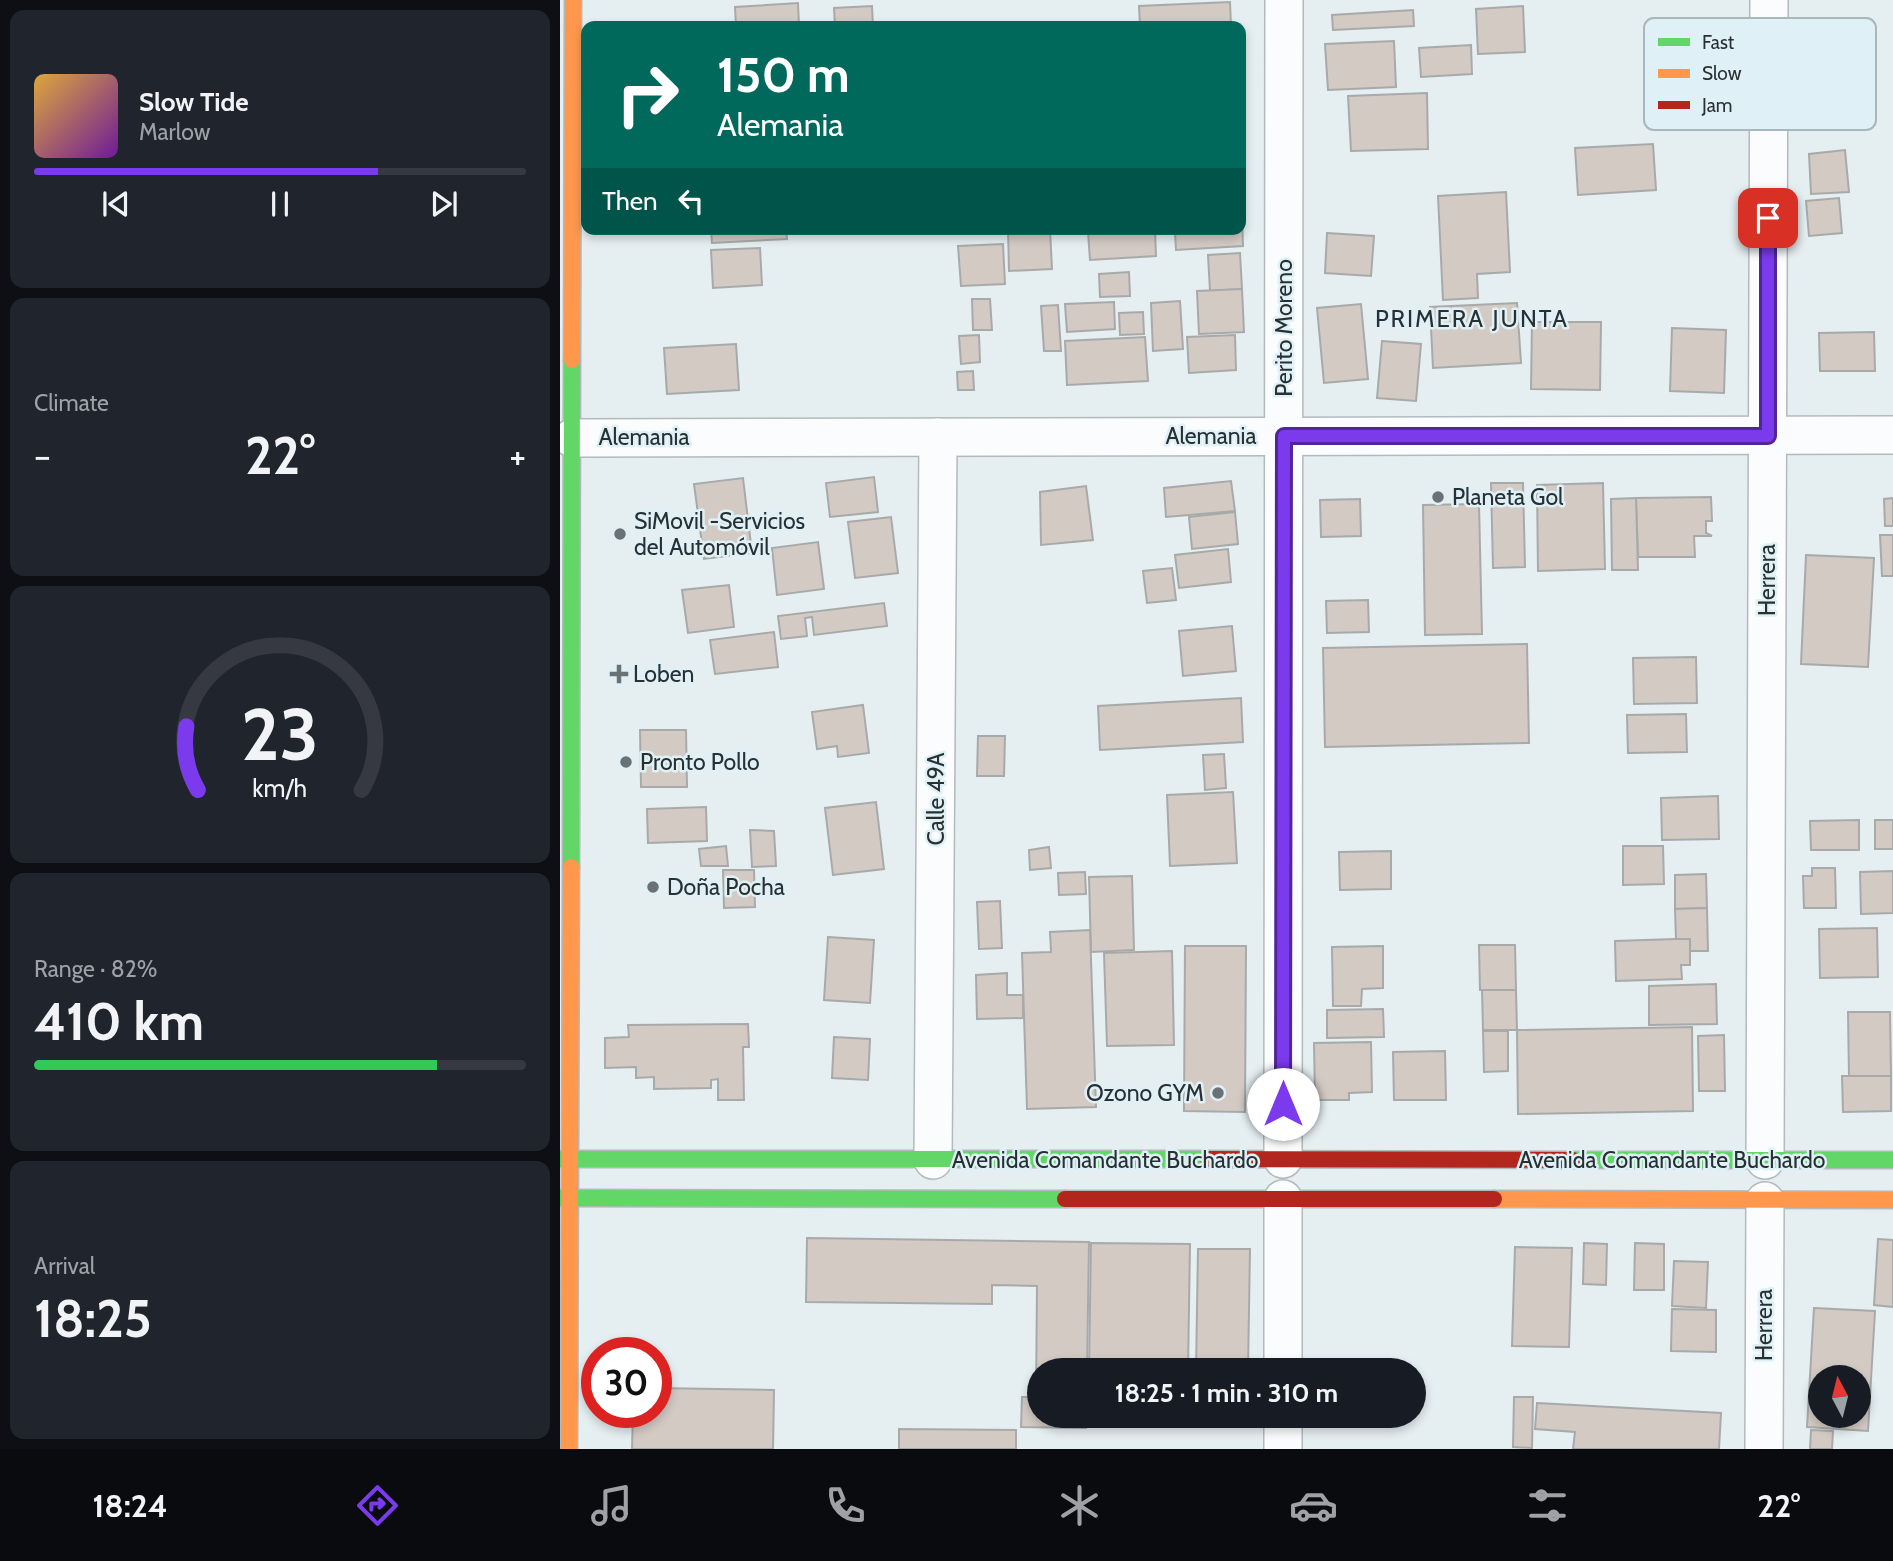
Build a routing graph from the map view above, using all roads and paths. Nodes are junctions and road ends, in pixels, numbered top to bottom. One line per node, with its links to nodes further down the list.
1 (573, 0): 10 (main road)
2 (1284, 0): 6 (street, Perito Moreno)
3 (1769, 0): 4 (street, Herrera)
4 (1769, 18)
5 (1769, 130): 7 (street, Herrera)
6 (1284, 436): 7 (street, Alemania); 9 (street, Alemania); 12 (street, Perito Moreno)
7 (1768, 436): 8 (street, Alemania); 14 (street, Herrera)
8 (1893, 436)
9 (939, 437): 10 (street, Alemania); 13 (street, Calle 49A)
10 (572, 438): 11 (main road)
11 (565, 1159): 13 (main road, Avenida Comandante Buchardo); 16 (main road)
12 (1283, 1159): 13 (main road, Avenida Comandante Buchardo); 14 (main road, Avenida Comandante Buchardo)
13 (933, 1160)
14 (1765, 1160): 15 (main road, Avenida Comandante Buchardo)
15 (1893, 1160)
16 (565, 1198): 17 (main road, Avenida Comandante Buchardo); 22 (main road)
17 (1283, 1199): 18 (main road, Avenida Comandante Buchardo); 20 (street)
18 (1765, 1200): 19 (main road, Avenida Comandante Buchardo); 24 (street, Herrera)
19 (1893, 1200)
20 (1283, 1358)
21 (1283, 1428): 23 (street)
22 (569, 1449)
23 (1283, 1449)
24 (1764, 1449)

